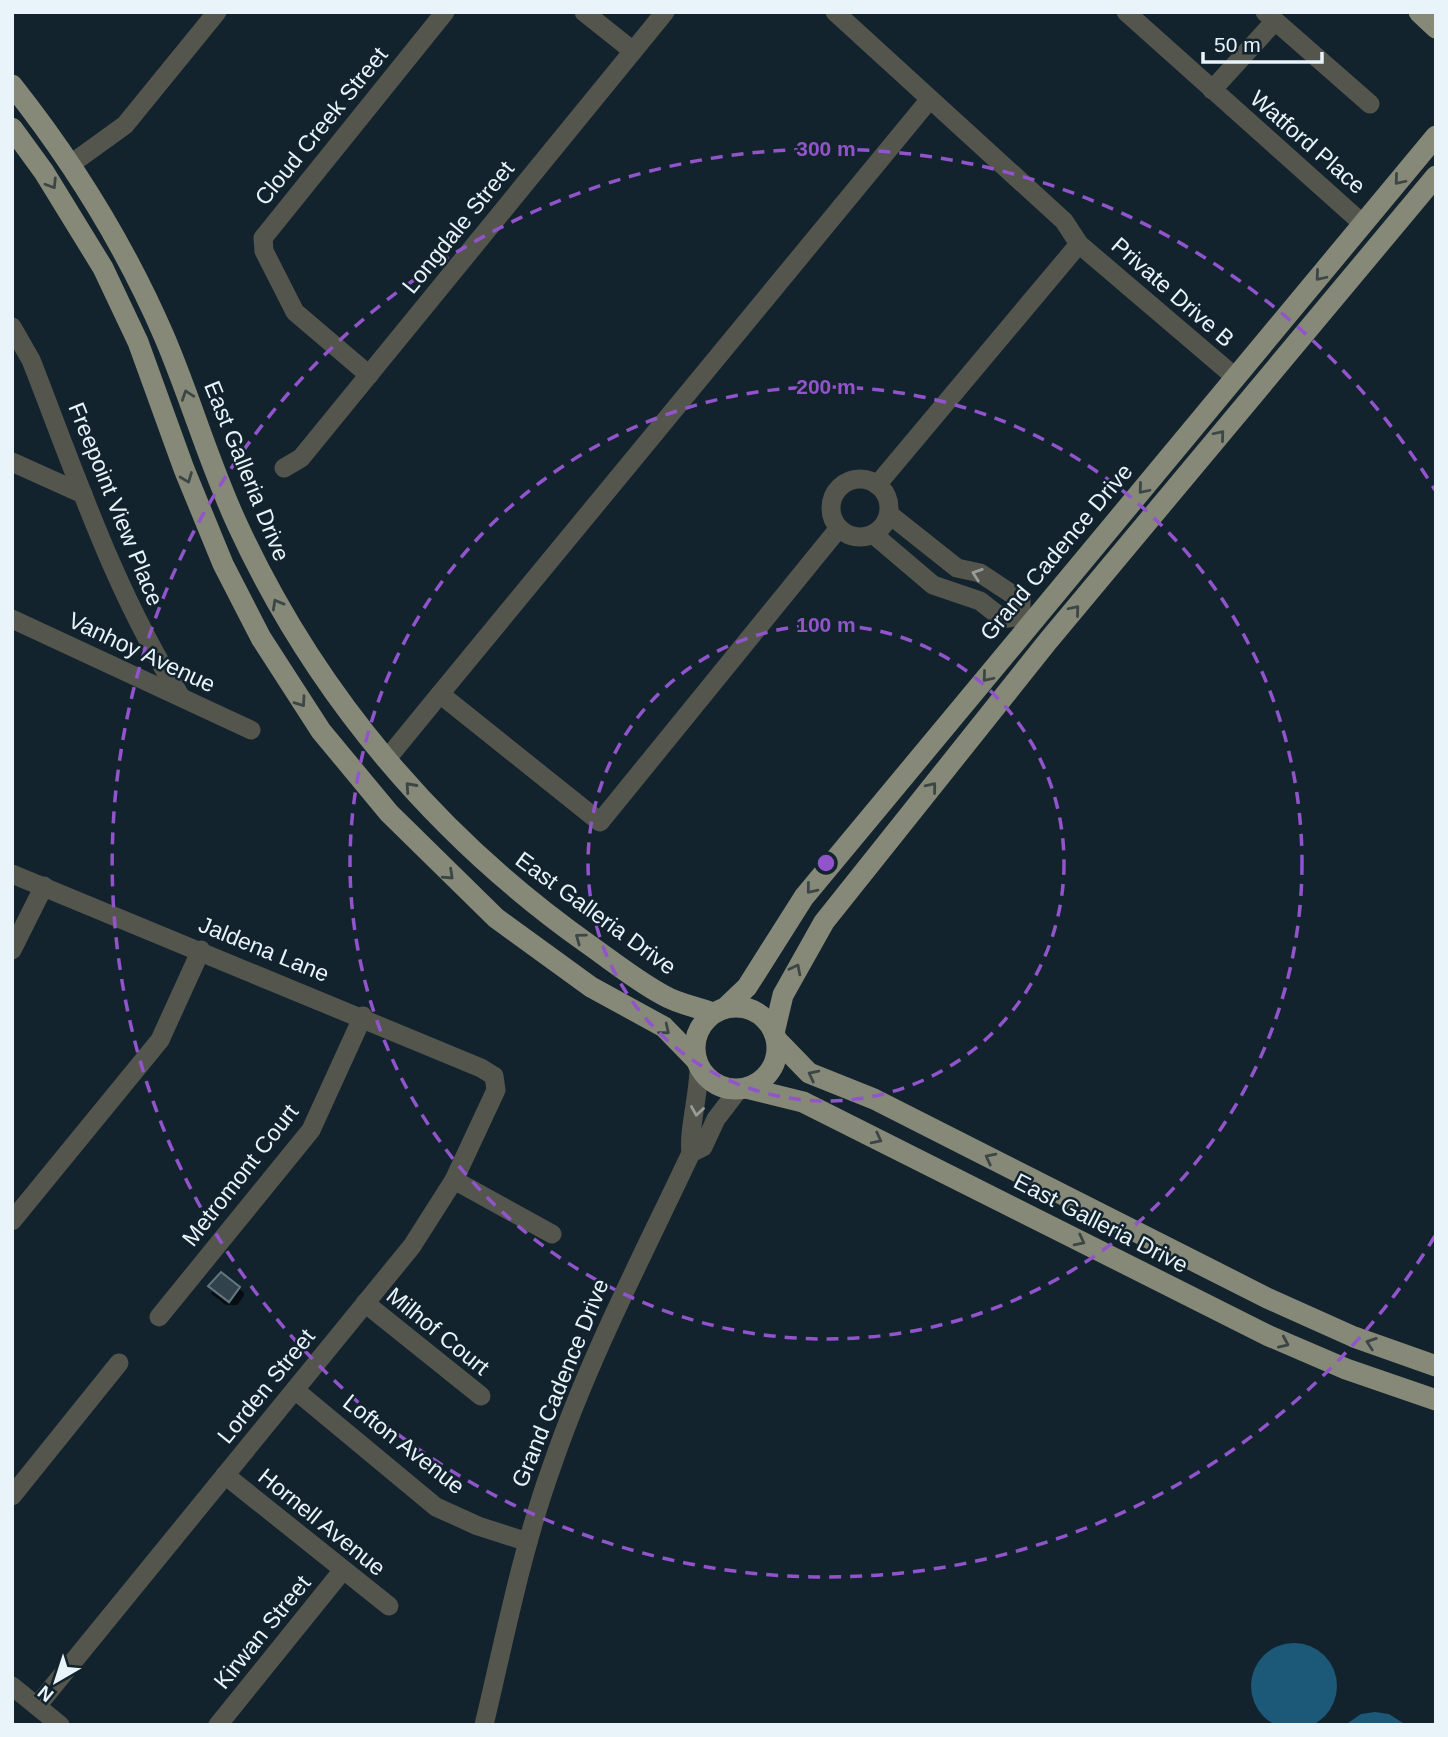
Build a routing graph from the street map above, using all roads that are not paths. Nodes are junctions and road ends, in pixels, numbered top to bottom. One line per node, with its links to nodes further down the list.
1 (217, 12): 17 (street)
2 (445, 12): 22 (street, Cloud Creek Street)
3 (584, 12): 10 (street)
4 (665, 12): 10 (street, Longdale Street)
5 (835, 12): 13 (street, Private Drive B)
6 (1126, 12): 12 (street, Watford Place)
7 (1419, 12): 9 (main road)
8 (1270, 17): 12 (street); 14 (street)
9 (1436, 28)
10 (633, 51): 22 (street, Longdale Street)
11 (12, 85): 17 (main road, East Galleria Drive)
12 (1212, 90): 19 (street, Watford Place)
13 (930, 99): 20 (street, Private Drive B); 34 (street)
14 (1370, 104)
15 (12, 128): 45 (main road, one-way to 45)
16 (1436, 136): 19 (main road, Grand Cadence Drive, one-way to 19)
17 (71, 164): 37 (main road, East Galleria Drive, one-way to 17)
18 (1436, 176): 33 (main road, one-way to 18)
19 (1363, 223): 23 (main road, Grand Cadence Drive, one-way to 23)
20 (1079, 244): 23 (street, Private Drive B); 26 (street)
21 (12, 327): 27 (street, Freepoint View Place)
22 (369, 375): 25 (street, Longdale Street)
23 (1235, 377): 32 (main road, Grand Cadence Drive, one-way to 32)
24 (12, 462): 27 (street)
25 (284, 468)
26 (877, 485): 28 (street); 29 (street)
27 (83, 494): 35 (street, Freepoint View Place)
28 (889, 514): 30 (street); 32 (street, one-way to 28)
29 (839, 528): 30 (street); 34 (street)
30 (873, 534): 32 (street)
31 (12, 619): 35 (street, Vanhoy Avenue)
32 (1026, 620): 33 (main road); 42 (main road, Grand Cadence Drive, one-way to 42)
33 (1049, 640): 44 (main road, one-way to 33)
34 (440, 694): 37 (street)
35 (181, 697): 36 (street, Vanhoy Avenue)
36 (251, 730)
37 (386, 760): 42 (main road, East Galleria Drive, one-way to 37)
38 (12, 874): 39 (street, Jaldena Lane)
39 (44, 886): 40 (street); 41 (street, Jaldena Lane)
40 (12, 950)
41 (201, 950): 43 (street, Jaldena Lane); 50 (street)
42 (719, 1011): 44 (main road); 45 (main road)
43 (363, 1016): 46 (street, Jaldena Lane); 53 (street, Metromont Court)
44 (775, 1036): 47 (main road); 55 (main road, East Galleria Drive, one-way to 44)
45 (698, 1064): 47 (main road); 48 (street, Grand Cadence Drive, one-way to 48)
46 (494, 1076): 49 (street, Lorden Street)
47 (742, 1088): 48 (street, Grand Cadence Drive); 58 (main road, East Galleria Drive, one-way to 58)
48 (691, 1153): 61 (street, Grand Cadence Drive)
49 (454, 1180): 51 (street); 52 (street, Lorden Street)
50 (12, 1221)
51 (552, 1234)
52 (365, 1304): 56 (street, Lorden Street); 57 (street, Milhof Court)
53 (159, 1317)
54 (119, 1363): 60 (street)
55 (1436, 1366)
56 (295, 1390): 59 (street, Lorden Street); 61 (street, Lofton Avenue)
57 (481, 1396)
58 (1436, 1400)
59 (225, 1475): 62 (street, Hornell Avenue); 65 (street, Lorden Street)
60 (12, 1496)
61 (528, 1542): 68 (street, Grand Cadence Drive)
62 (343, 1570): 63 (street, Hornell Avenue); 67 (street, Kirwan Street)
63 (389, 1606)
64 (12, 1686): 65 (street)
65 (37, 1706): 66 (street)
66 (60, 1725)
67 (218, 1725)
68 (485, 1725)

